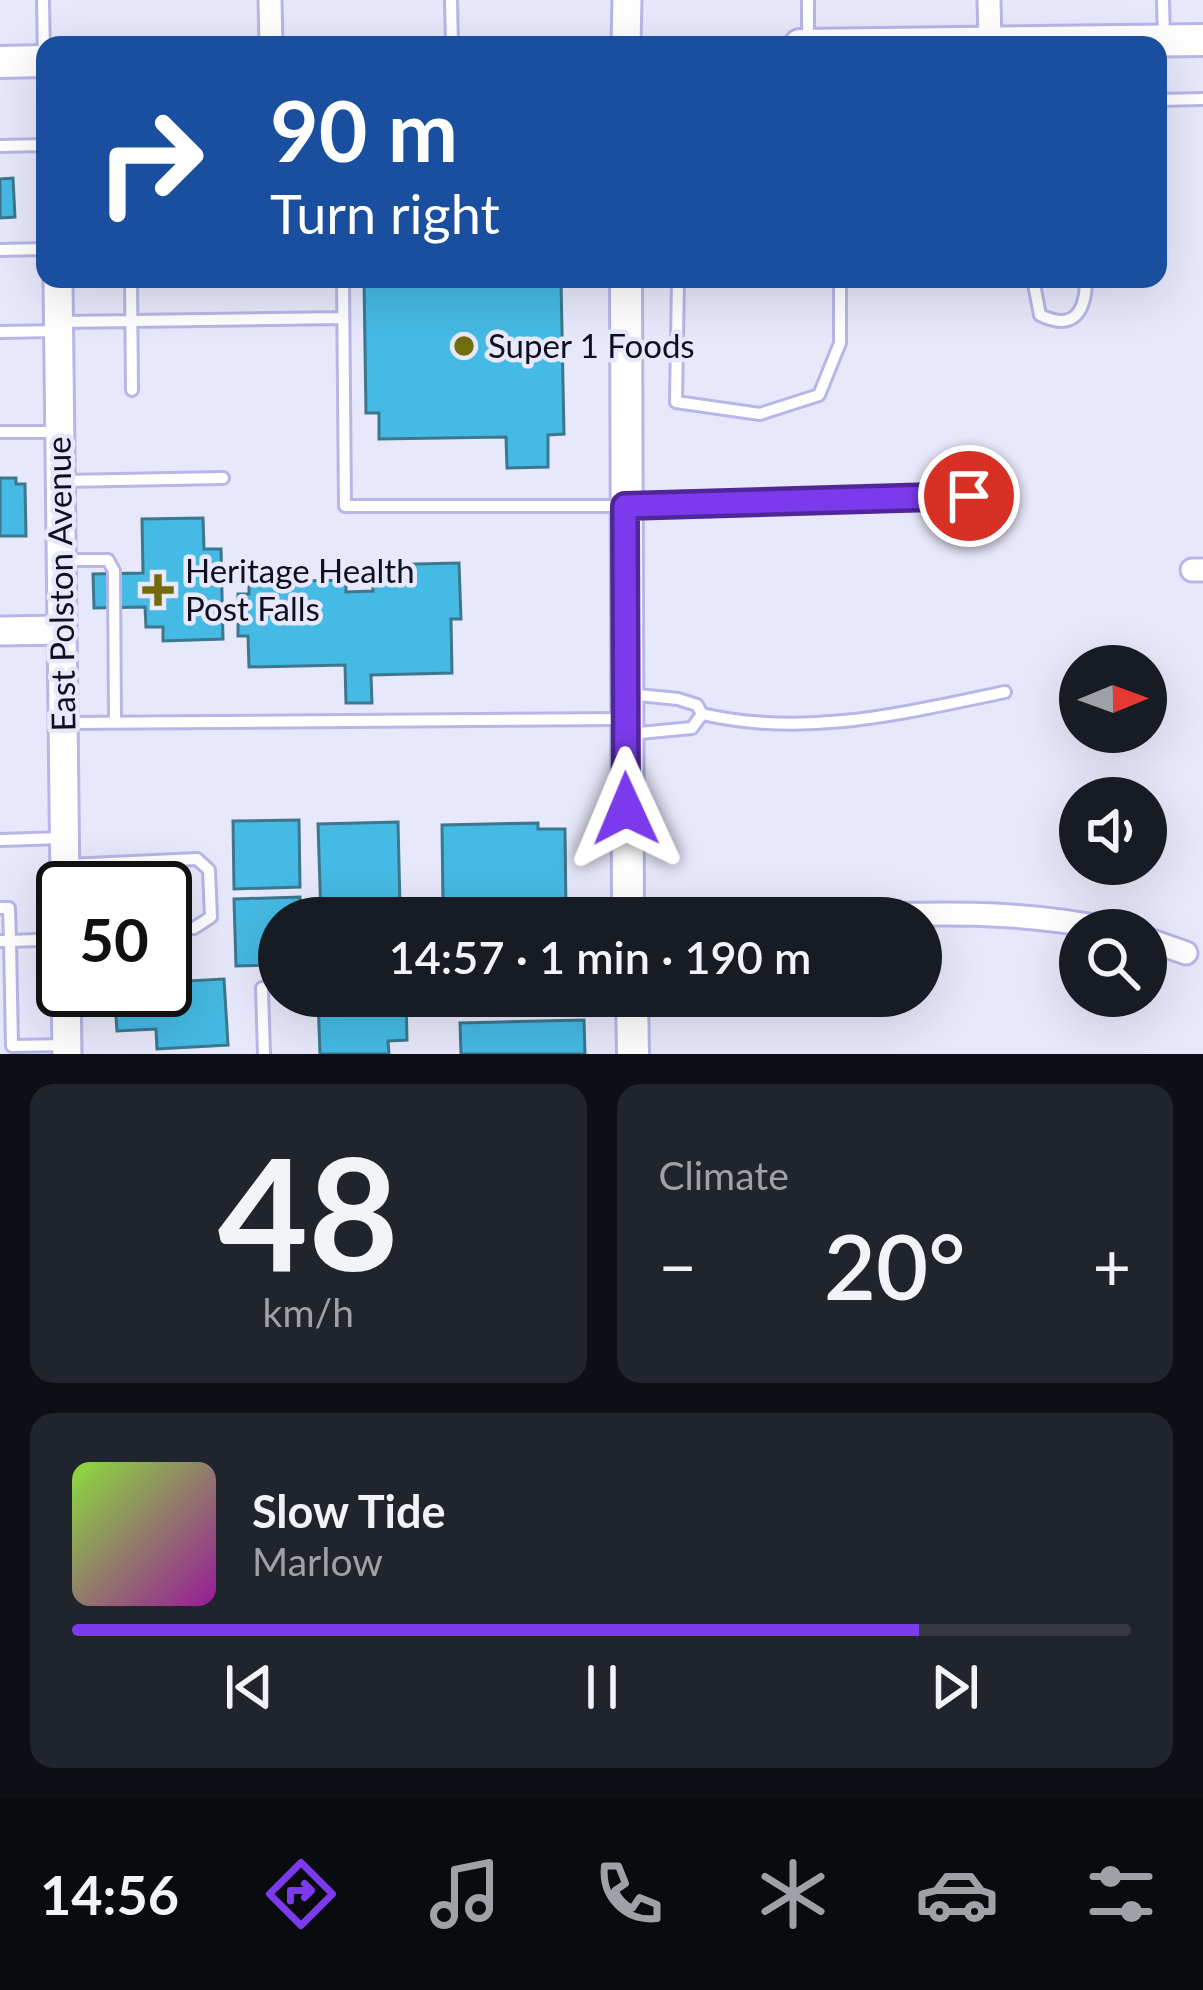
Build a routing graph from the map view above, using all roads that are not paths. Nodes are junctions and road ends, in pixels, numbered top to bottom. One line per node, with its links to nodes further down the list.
1 (43, 0): 8 (lane)
2 (269, 0): 9 (street)
3 (451, 0): 10 (lane)
4 (627, 0): 11 (street)
5 (808, 0): 12 (lane)
6 (989, 0): 13 (street)
7 (1163, 0): 14 (lane)
8 (44, 36)
9 (271, 36)
10 (452, 36)
11 (626, 36)
12 (805, 36)
13 (990, 36)
14 (1164, 36)
15 (1203, 40): 16 (main road)
16 (1167, 41)
17 (36, 61): 18 (main road)
18 (0, 62)
19 (1203, 99): 20 (lane)
20 (1167, 100)
21 (36, 145): 22 (lane)
22 (0, 146)
23 (0, 237): 25 (lane)
24 (36, 249): 25 (lane)
25 (5, 250)
26 (58, 288): 36 (street, East Polston Avenue)
27 (131, 288): 35 (lane)
28 (343, 288): 34 (lane)
29 (626, 288): 44 (main road)
30 (678, 288): 31 (lane)
31 (840, 288)
32 (1035, 288): 33 (lane)
33 (1086, 288)
34 (343, 318): 35 (lane); 44 (lane)
35 (131, 321): 36 (lane); 38 (lane)
36 (58, 326): 37 (lane); 40 (street, East Polston Avenue)
37 (0, 332)
38 (132, 390)
39 (0, 432): 40 (lane)
40 (59, 432): 42 (street, East Polston Avenue)
41 (223, 478): 42 (lane)
42 (59, 481): 45 (street, East Polston Avenue)
43 (969, 496): 44 (lane)
44 (625, 506): 50 (main road)
45 (60, 560): 46 (street, East Polston Avenue); 52 (lane)
46 (62, 630): 47 (street); 51 (street, East Polston Avenue)
47 (0, 632)
48 (1005, 692): 49 (lane)
49 (702, 714): 50 (lane); 50 (lane)
50 (624, 716): 52 (lane); 57 (main road)
51 (63, 723): 52 (lane); 55 (street, East Polston Avenue)
52 (116, 723)
53 (0, 840): 54 (lane)
54 (57, 861)
55 (65, 861)
56 (163, 861): 61 (lane)
57 (628, 897)
58 (0, 908): 63 (lane)
59 (942, 914): 60 (street)
60 (1059, 921)
61 (192, 928)
62 (36, 940): 63 (lane)
63 (5, 941): 66 (lane)
64 (1167, 946): 65 (street)
65 (1186, 953)
66 (6, 1016): 71 (lane)
67 (67, 1017): 70 (street)
68 (263, 1017): 72 (lane)
69 (632, 1017): 73 (main road)
70 (67, 1049): 71 (lane)
71 (12, 1050)
72 (264, 1054)
73 (633, 1054)

